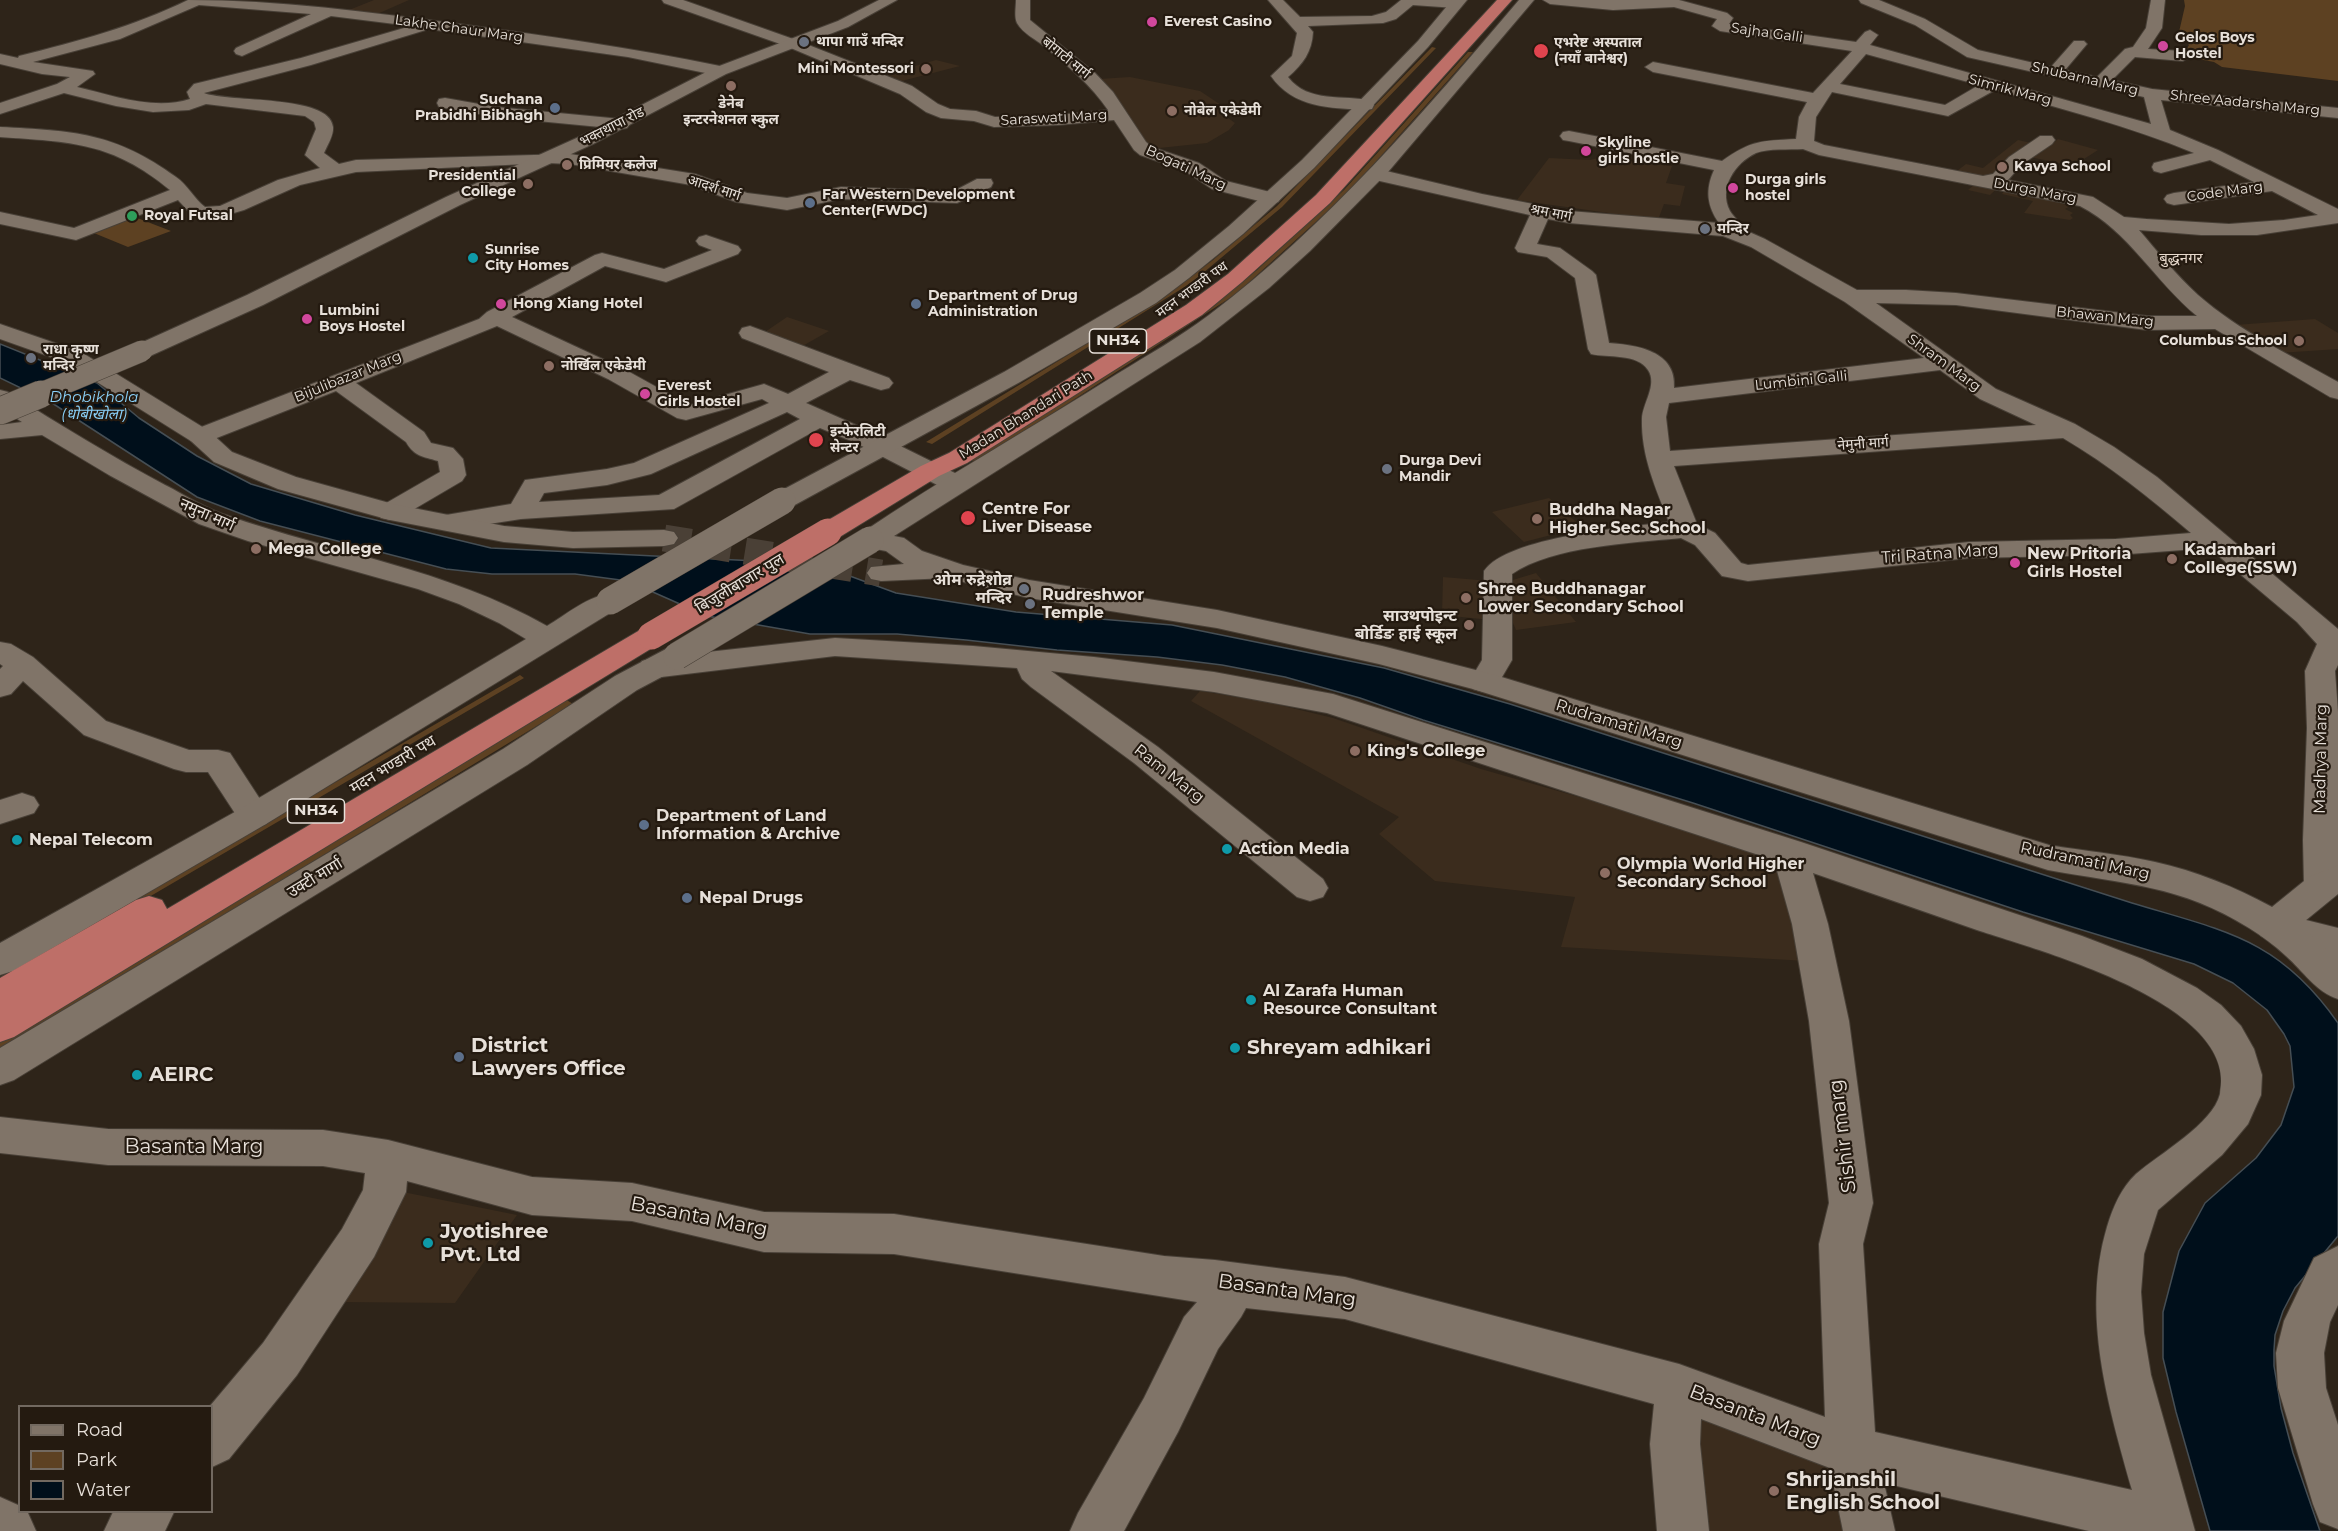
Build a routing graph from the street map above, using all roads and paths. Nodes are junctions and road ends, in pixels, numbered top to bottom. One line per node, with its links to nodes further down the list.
1 (669, 0): 17 (street, Saraswati Marg)
2 (890, 0): 17 (street, भक्तथापा रोड)
3 (1023, 0): 36 (street, बोगाटी मार्ग)
4 (1275, 0): 15 (street)
5 (1487, 0): 85 (highway, मदन भण्डारी पथ / NH34)
6 (1505, 0): 85 (highway, Madan Bhandari Path / NH34)
7 (1527, 0): 48 (street)
8 (1550, 0): 19 (street, Sajha Galli)
9 (1866, 0): 14 (street, Shubarna Marg)
10 (2158, 0): 21 (street)
11 (198, 1): 13 (street, Lakhe Chaur Marg); 22 (street, Lakhe Chaur Marg)
12 (1458, 2): 15 (street); 33 (street)
13 (329, 11): 16 (street, Lakhe Chaur Marg); 20 (street)
14 (1906, 16): 19 (street); 25 (street, Shubarna Marg)
15 (1295, 22): 33 (street)
16 (429, 25): 24 (street, Lakhe Chaur Marg); 31 (street)
17 (791, 43): 24 (street, भक्तथापा रोड); 36 (street, Saraswati Marg)
18 (2079, 44): 25 (street)
19 (1859, 47): 28 (street, Simrik Marg); 30 (street)
20 (242, 51)
21 (2131, 52): 26 (street); 27 (street)
22 (2, 63): 29 (street)
23 (1653, 67): 30 (street)
24 (720, 71): 37 (street, भक्तथापा रोड)
25 (2055, 72): 26 (street, Shubarna Marg)
26 (2101, 82): 27 (street, Shubarna Marg)
27 (2161, 82): 35 (street, Shree Aadarsha Marg); 39 (street, Shubarna Marg)
28 (1991, 85): 30 (street); 39 (street, Simrik Marg)
29 (63, 88): 31 (street); 34 (street)
30 (1822, 92): 42 (street)
31 (205, 99): 47 (street)
32 (445, 103): 37 (street)
33 (1366, 105): 53 (street)
34 (0, 109)
35 (2338, 113)
36 (1118, 114): 53 (street, Bogati Marg)
37 (621, 124): 44 (street, भक्तथापा रोड)
38 (0, 132): 52 (street)
39 (2160, 133): 43 (street)
40 (1569, 136): 45 (street)
41 (2046, 140): 49 (street)
42 (1805, 144): 45 (street); 49 (street, Durga Marg)
43 (2212, 154): 46 (street); 51 (street)
44 (548, 158): 47 (street); 50 (street, आदर्श मार्ग); 64 (street, भक्तथापा रोड)
45 (1725, 167): 59 (street)
46 (2161, 167)
47 (334, 169): 52 (street)
48 (1378, 175): 55 (street, श्रम मार्ग); 85 (street)
49 (1984, 181): 58 (street, Durga Marg)
50 (984, 183)
51 (2277, 185): 54 (street, Code Marg); 56 (street)
52 (182, 192): 57 (street)
53 (1270, 198): 83 (street)
54 (2174, 199)
55 (1541, 212): 59 (street, श्रम मार्ग); 75 (street)
56 (2338, 216): 58 (street)
57 (0, 218)
58 (2119, 222): 63 (street, Durga Marg)
59 (1727, 230): 61 (street, Shram Marg)
60 (706, 241): 62 (street, Bijulibazar Marg)
61 (1853, 297): 63 (street, Bhawan Marg); 68 (street, Shram Marg)
62 (495, 317): 70 (street, Bijulibazar Marg); 76 (street)
63 (2221, 322): 73 (street)
64 (195, 328): 67 (street); 72 (street); 77 (street, भक्तथापा रोड, bridge)
65 (0, 331): 67 (street)
66 (750, 333): 69 (street)
67 (72, 357): 72 (street)
68 (1942, 363): 75 (street, Lumbini Galli); 80 (street, Shram Marg)
69 (848, 371): 71 (street); 76 (street)
70 (339, 381): 82 (street, Bijulibazar Marg); 87 (street)
71 (881, 383)
72 (127, 388): 82 (street)
73 (2338, 392)
74 (0, 396): 79 (street, नमुना मार्ग)
75 (1660, 398): 84 (street)
76 (789, 403): 78 (street); 86 (street)
77 (0, 411)
78 (819, 418): 83 (street); 86 (street)
79 (46, 427): 81 (street); 96 (street, नमुना मार्ग)
80 (2066, 429): 84 (street, नेमुनी मार्ग); 92 (street, Shram Marg)
81 (0, 432)
82 (200, 436): 87 (street)
83 (880, 447): 85 (street); 97 (street, bridge)
84 (1659, 459): 90 (street)
85 (932, 472): 89 (highway, Madan Bhandari Path / NH34); 93 (street)
86 (521, 511): 88 (street)
87 (390, 512): 88 (street)
88 (450, 522): 91 (street)
89 (817, 527): 97 (highway, बिजुलीबाजार पुल / NH34, bridge)
90 (1685, 529): 92 (street, Tri Ratna Marg); 101 (street)
91 (664, 538)
92 (2213, 539): 99 (street, Shram Marg)
93 (870, 540): 94 (street, Rudramati Marg); 97 (street, bridge)
94 (954, 571): 95 (street); 101 (street, Rudramati Marg)
95 (881, 573)
96 (548, 639): 97 (street); 103 (street)
97 (635, 648): 100 (street); 111 (highway, मदन भण्डारी पथ / NH34); 112 (highway, मदन भण्डारी पथ / NH34); 113 (street, उक्टी मार्गा)
98 (11, 657): 102 (street); 103 (street)
99 (2332, 658): 105 (street, Madhya Marg)
100 (1030, 661): 104 (street); 106 (street, Ram Marg)
101 (1484, 682): 107 (street, Rudramati Marg)
102 (0, 687)
103 (254, 816): 109 (street)
104 (1789, 851): 120 (street, Sishir marg); 124 (street)
105 (2330, 882): 107 (street)
106 (1310, 888)
107 (2274, 926): 108 (street); 110 (street, Rudramati Marg)
108 (2338, 947)
109 (0, 961)
110 (2338, 984)
111 (0, 997)
112 (0, 1026)
113 (0, 1068)
114 (0, 1135): 115 (street, Basanta Marg)
115 (388, 1158): 117 (street, Basanta Marg); 119 (street)
116 (2338, 1267): 121 (street)
117 (1215, 1281): 118 (street, Basanta Marg); 127 (street)
118 (1679, 1387): 120 (street, Basanta Marg); 128 (street)
119 (213, 1441)
120 (1851, 1451): 124 (street, Basanta Marg); 129 (street, Sishir marg)
121 (2338, 1504)
122 (147, 1513): 126 (street)
123 (0, 1523): 125 (street)
124 (2168, 1527)
125 (10, 1531)
126 (130, 1531)
127 (1096, 1531)
128 (1683, 1531)
129 (1869, 1531)

